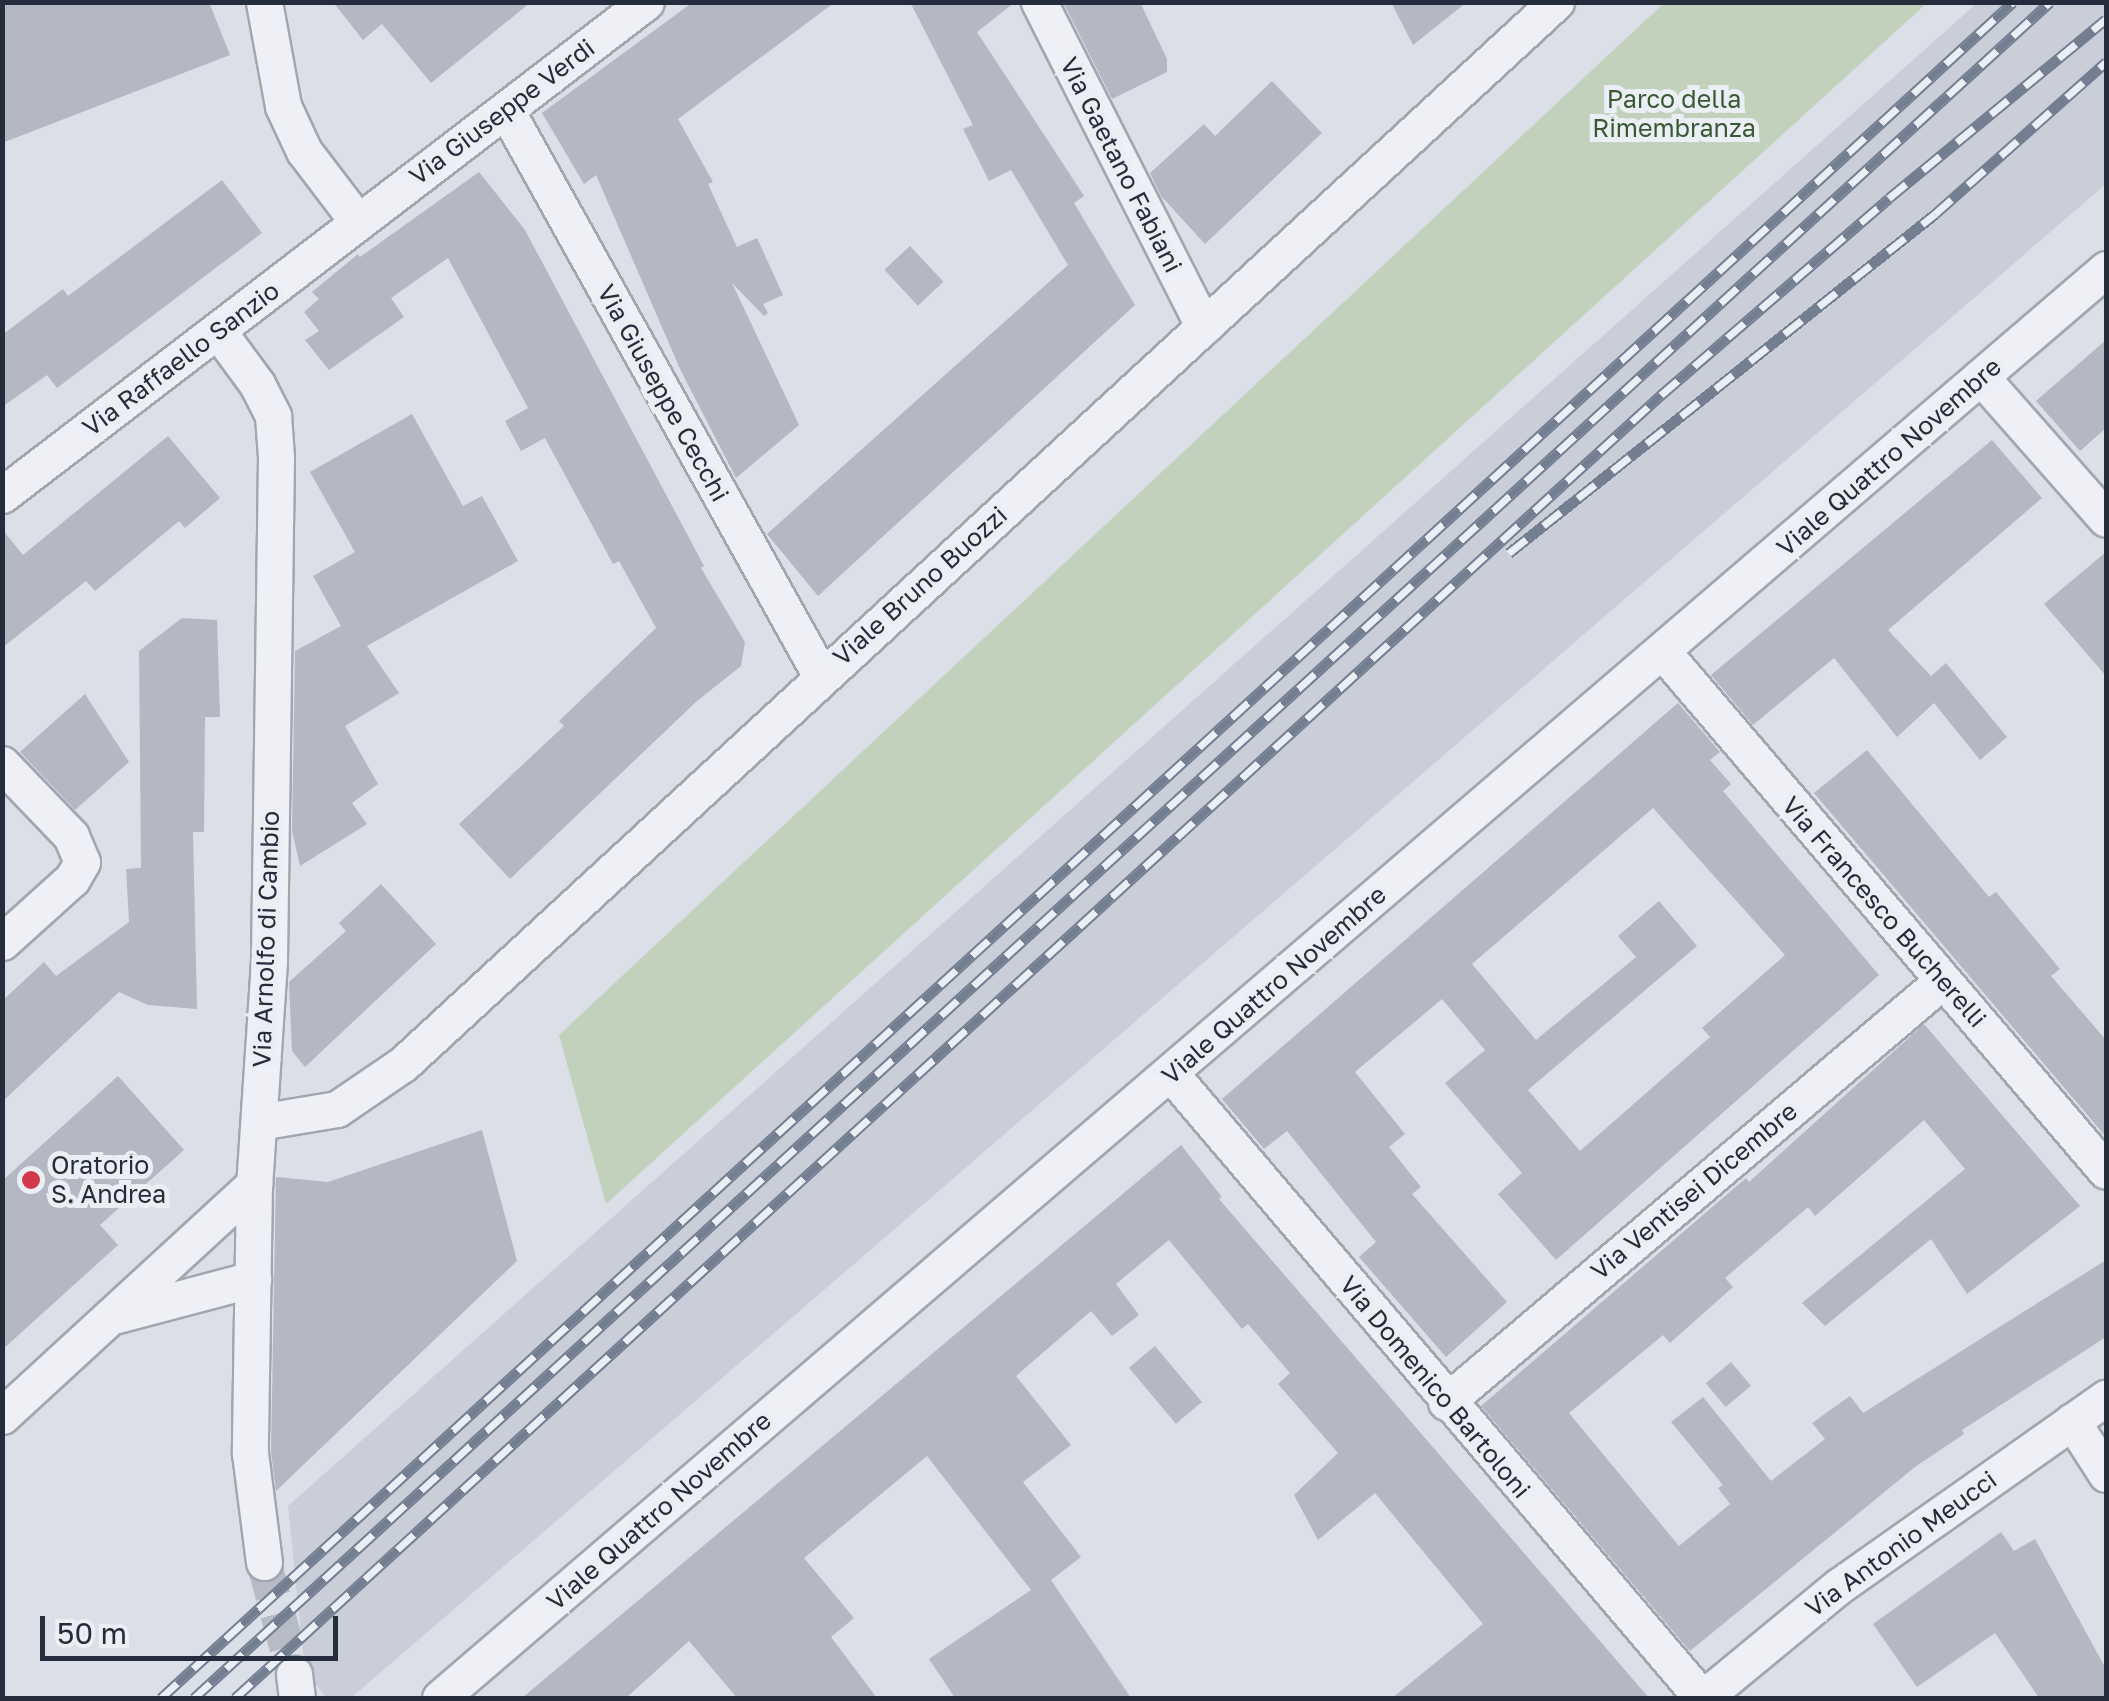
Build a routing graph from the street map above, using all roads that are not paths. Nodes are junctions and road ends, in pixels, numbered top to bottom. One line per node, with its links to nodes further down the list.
1 (264, 2): 6 (street)
2 (646, 2): 5 (street, Via Giuseppe Verdi)
3 (1039, 2): 8 (street, Via Gaetano Fabiani)
4 (1541, 8): 8 (street, Viale Bruno Buozzi)
5 (506, 110): 6 (street, Via Giuseppe Verdi); 14 (street, Via Giuseppe Cecchi)
6 (358, 222): 9 (street, Via Raffaello Sanzio)
7 (2106, 269): 10 (street, Viale Quattro Novembre)
8 (1204, 327): 14 (street, Viale Bruno Buozzi)
9 (218, 331): 11 (street, Via Raffaello Sanzio); 19 (street, Via Arnolfo di Cambio)
10 (1981, 377): 12 (street); 13 (street, Viale Quattro Novembre)
11 (2, 495)
12 (2106, 519)
13 (1663, 652): 17 (street, Via Francesco Bucherelli); 18 (street, Viale Quattro Novembre)
14 (821, 676): 19 (street, Viale Bruno Buozzi)
15 (2, 764): 16 (street)
16 (2, 942)
17 (1942, 981): 20 (street, Via Francesco Bucherelli); 25 (street, Via Ventisei Dicembre)
18 (1170, 1074): 25 (street, Via Domenico Bartoloni); 30 (street, Viale Quattro Novembre)
19 (259, 1122): 21 (street, Via Arnolfo di Cambio)
20 (2106, 1170)
21 (254, 1184): 22 (street, Via Arnolfo di Cambio); 23 (street)
22 (252, 1279): 23 (street); 29 (street, Via Arnolfo di Cambio)
23 (111, 1316): 26 (street)
24 (2106, 1398): 27 (street, Via Antonio Meucci)
25 (1446, 1402): 31 (street, Via Domenico Bartoloni)
26 (2, 1416)
27 (2072, 1421): 28 (street); 31 (street, Via Antonio Meucci)
28 (2106, 1474)
29 (264, 1562)
30 (440, 1698)
31 (1702, 1698)

